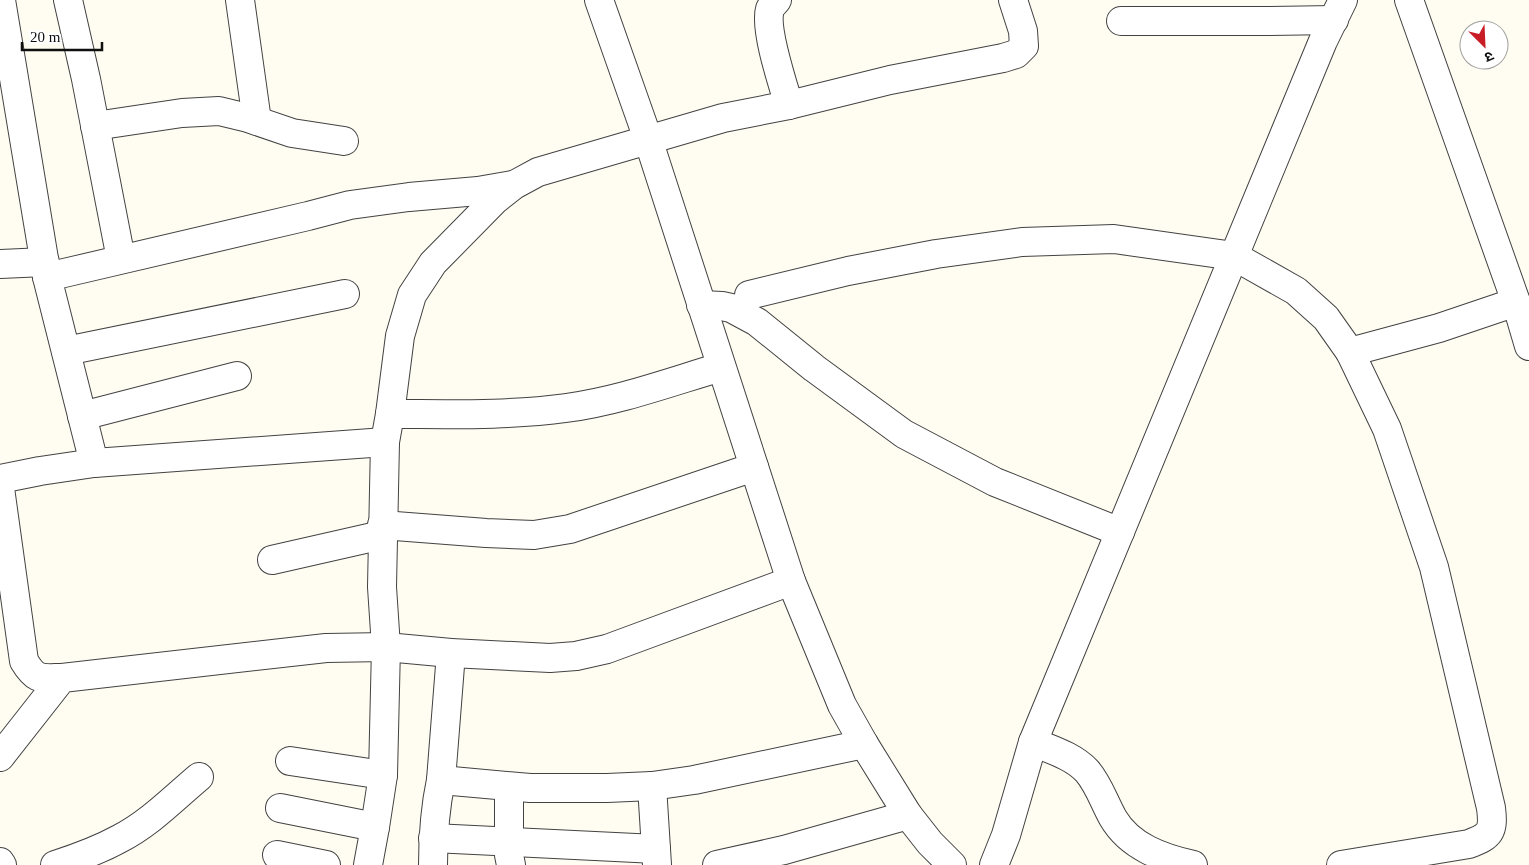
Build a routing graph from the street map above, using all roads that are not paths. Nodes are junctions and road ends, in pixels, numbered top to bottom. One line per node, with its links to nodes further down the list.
1 (1, 0): 19 (street)
2 (68, 0): 12 (street)
3 (240, 0): 11 (street)
4 (599, 0): 13 (street)
5 (777, 0): 10 (street)
6 (1013, 0): 10 (street)
7 (1409, 0): 22 (street)
8 (1339, 10): 9 (street); 16 (street)
9 (1121, 20)
10 (789, 105): 13 (street)
11 (257, 121): 12 (street); 14 (street)
12 (95, 126): 17 (street)
13 (648, 139): 15 (street); 23 (street)
14 (344, 141)
15 (514, 185): 17 (street); 29 (street)
16 (1234, 256): 21 (street); 26 (street); 37 (street)
17 (120, 260): 19 (street)
18 (0, 264): 19 (street)
19 (46, 269): 25 (street)
20 (345, 294): 25 (street)
21 (749, 295)
22 (1516, 302): 24 (street); 26 (street)
23 (701, 305): 27 (street); 37 (street)
24 (1529, 346)
25 (66, 351): 30 (street)
26 (1350, 352): 58 (street)
27 (721, 367): 29 (street); 33 (street)
28 (237, 376): 30 (street)
29 (390, 414): 31 (street)
30 (82, 416): 32 (street)
31 (385, 442): 32 (street); 36 (street)
32 (94, 463): 34 (street)
33 (754, 467): 36 (street); 39 (street)
34 (0, 480)
35 (0, 488): 42 (street)
36 (382, 530): 38 (street); 40 (street)
37 (1120, 532): 43 (street)
38 (272, 560)
39 (790, 581): 41 (street); 44 (street)
40 (386, 647): 41 (street); 42 (street); 47 (street)
41 (451, 653): 49 (street)
42 (62, 678): 45 (street)
43 (1033, 742): 67 (street); 68 (street)
44 (864, 744): 51 (street); 53 (street)
45 (0, 757)
46 (290, 761): 47 (street)
47 (383, 775): 54 (street)
48 (199, 777): 62 (street)
49 (441, 780): 50 (street); 55 (street)
50 (509, 786): 51 (street); 56 (street)
51 (652, 786): 59 (street)
52 (280, 808): 54 (street)
53 (908, 815): 60 (street); 66 (street)
54 (376, 827): 64 (street)
55 (433, 852): 56 (street)
56 (510, 853): 59 (street)
57 (277, 855): 63 (street)
58 (1472, 855): 61 (street)
59 (657, 857)
60 (786, 858): 65 (street)
61 (1381, 862): 69 (street)
62 (54, 865)
63 (326, 865)
64 (368, 865)
65 (717, 865)
66 (952, 865)
67 (994, 865)
68 (1194, 865)
69 (1341, 865)

